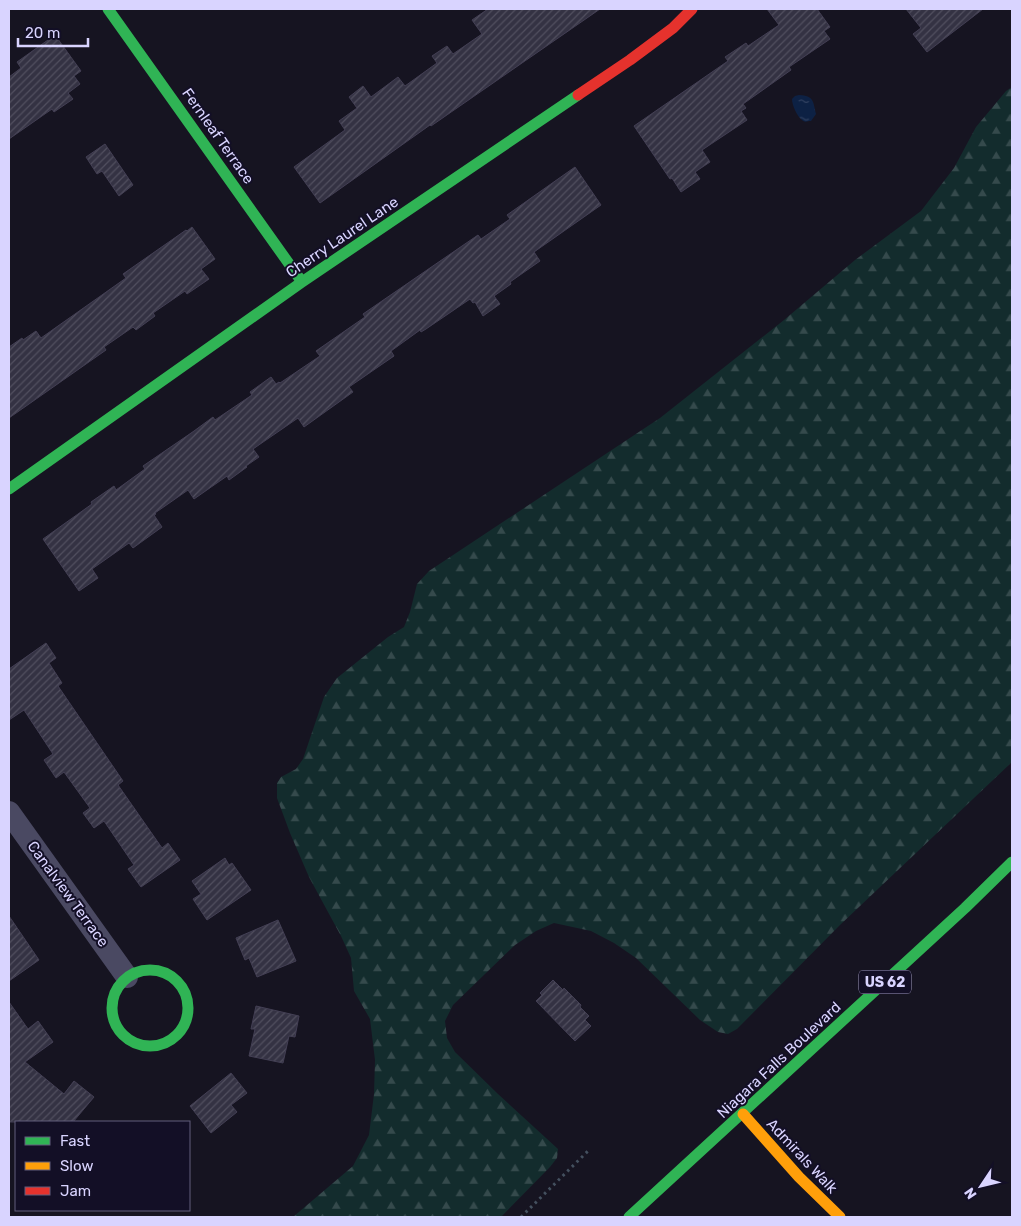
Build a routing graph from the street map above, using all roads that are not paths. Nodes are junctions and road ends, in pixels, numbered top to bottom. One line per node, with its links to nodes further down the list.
1 (108, 9): 3 (street, Fernleaf Terrace)
2 (692, 9): 3 (street, Cherry Laurel Lane)
3 (302, 282): 4 (street, Cherry Laurel Lane)
4 (9, 489)
5 (9, 812): 7 (street, Canalview Terrace)
6 (1012, 862): 8 (street, Niagara Falls Boulevard / US 62)
7 (127, 977): 7 (street)
8 (743, 1114): 9 (street, Niagara Falls Boulevard / US 62); 10 (street, Admirals Walk)
9 (630, 1217)
10 (840, 1217)

